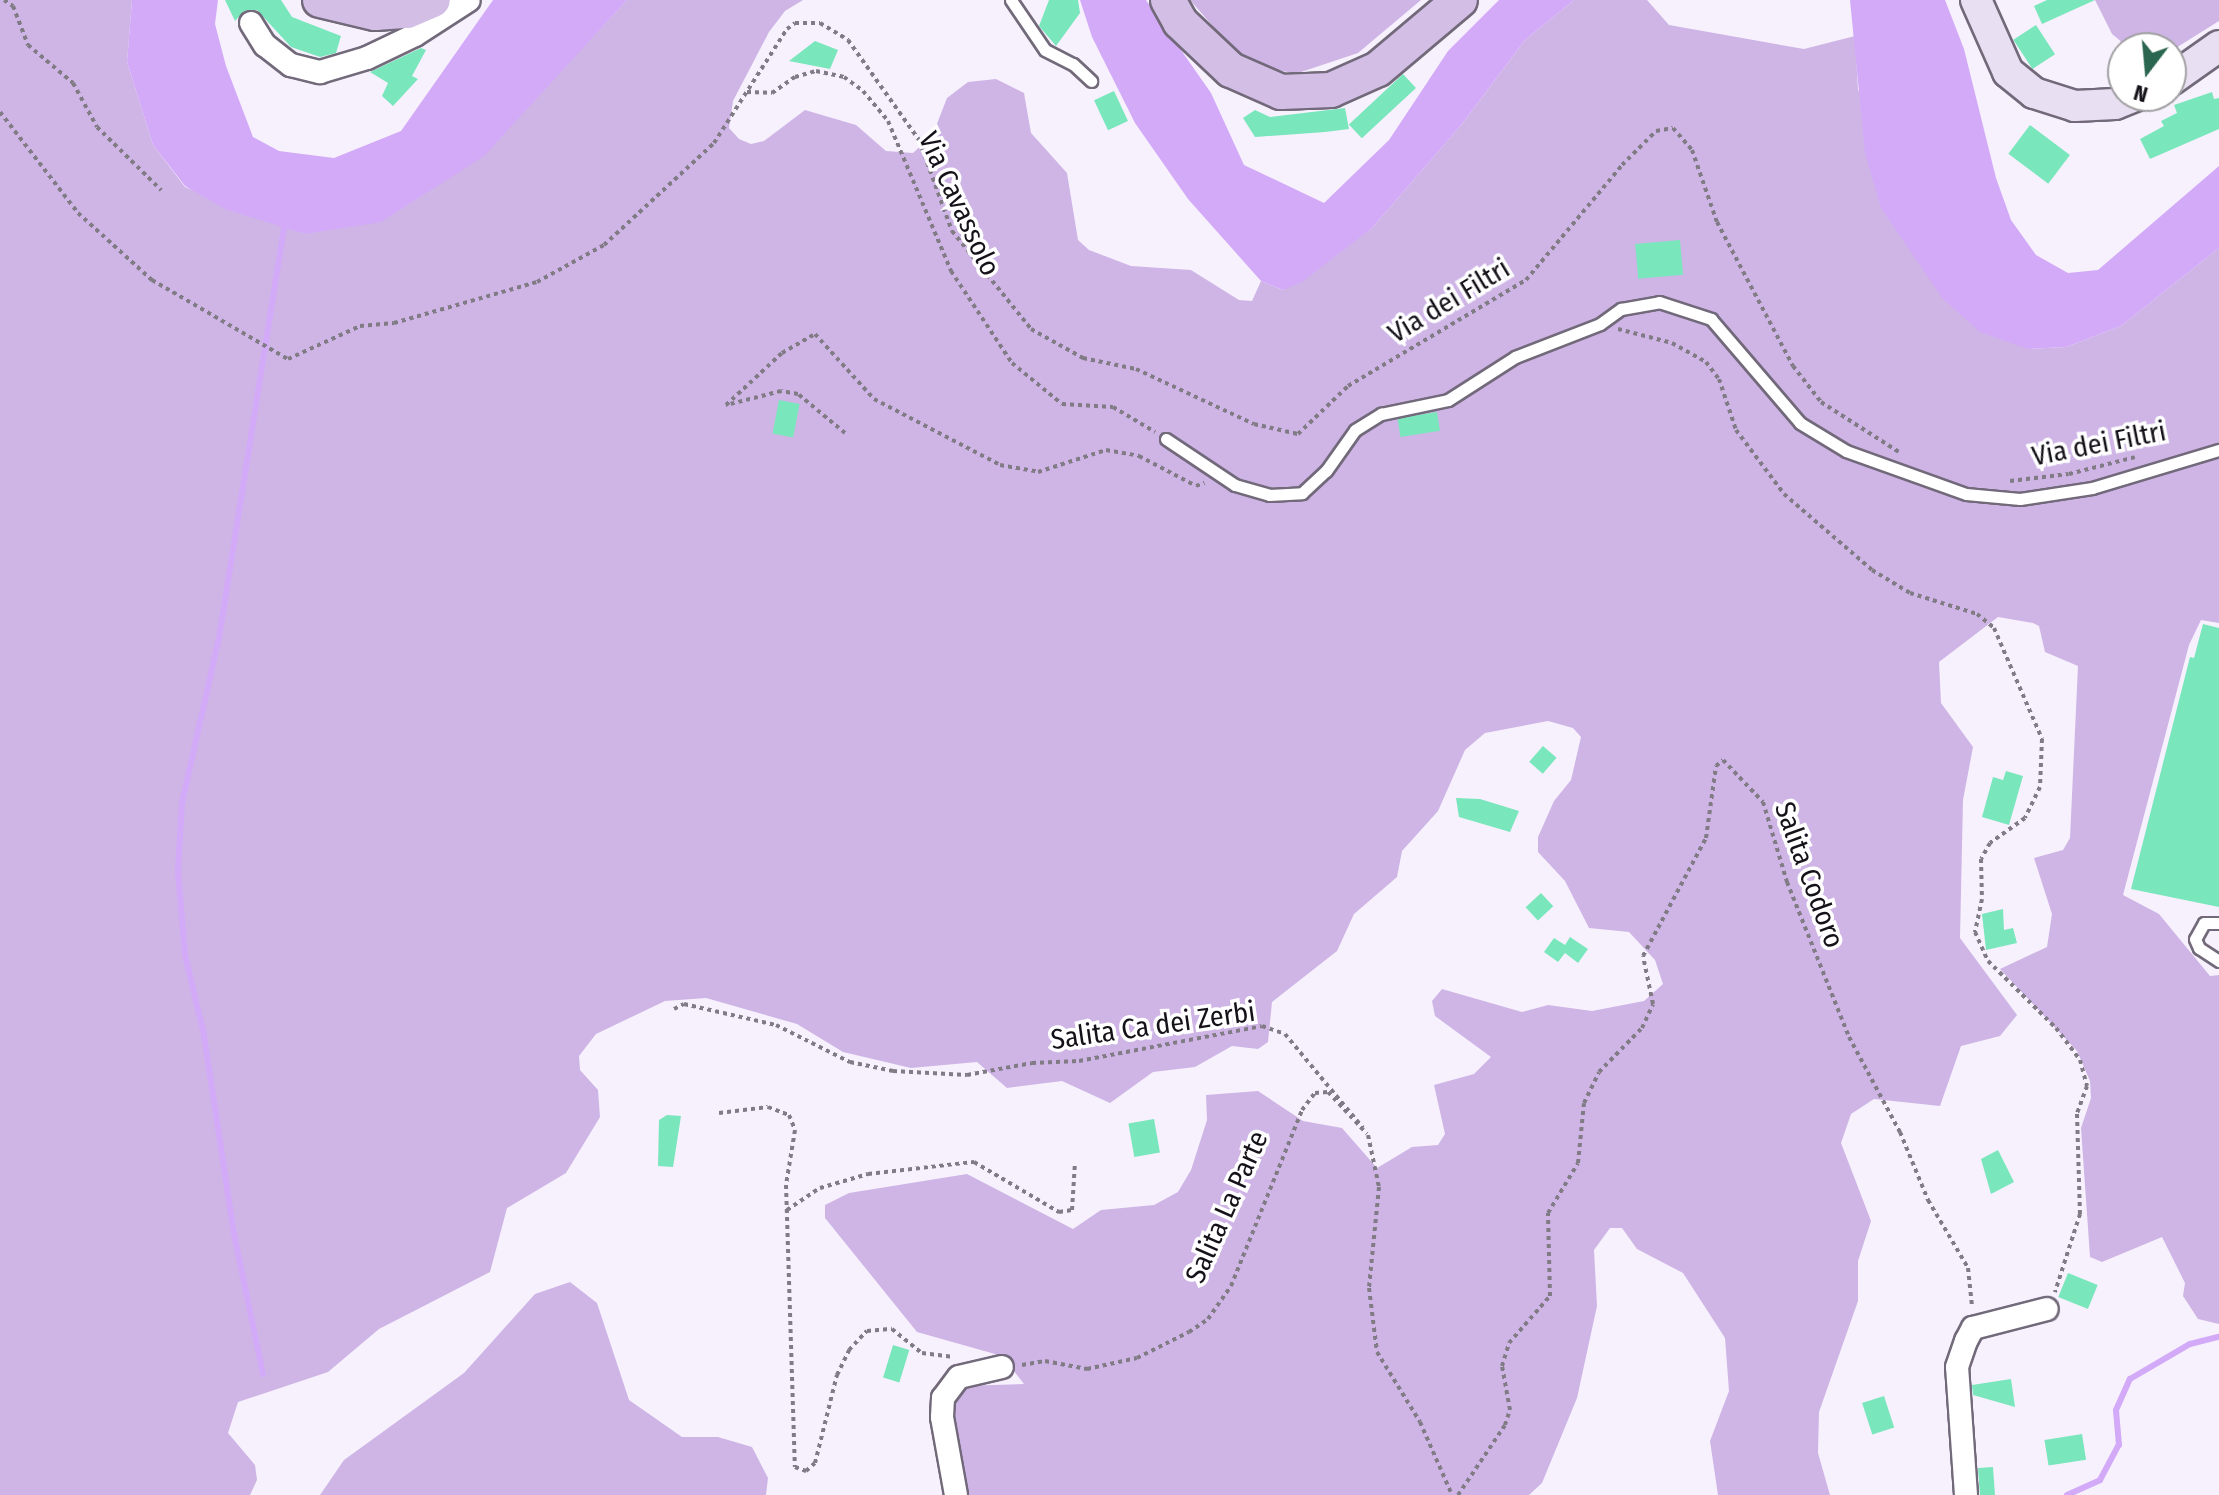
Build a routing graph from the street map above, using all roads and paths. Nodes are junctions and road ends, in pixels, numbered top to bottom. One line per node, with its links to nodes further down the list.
1 (4, 0): 18 (path)
2 (320, 0): 3 (main road)
3 (433, 0)
4 (469, 0): 9 (street)
5 (1011, 0): 12 (lane)
6 (1168, 0): 7 (main road)
7 (1460, 0)
8 (1976, 0): 14 (street)
9 (251, 23)
10 (2219, 46): 11 (street)
11 (2187, 69)
12 (1091, 81)
13 (747, 92): 15 (path, Via dei Filtri); 16 (path, Via dei Filtri); 17 (path, Via Cavassolo)
14 (2107, 104)
15 (0, 112)
16 (899, 112): 17 (path); 24 (path, Via dei Filtri)
17 (888, 121): 21 (path, Via Cavassolo)
18 (161, 190)
19 (1600, 324): 21 (lane); 22 (lane); 34 (path)
20 (845, 433): 25 (path)
21 (1166, 439)
22 (2219, 450)
23 (2148, 454): 26 (path, Via dei Filtri)
24 (1905, 455)
25 (1203, 477)
26 (2007, 481)
27 (2219, 923): 28 (lane)
28 (2219, 961)
29 (674, 1009): 31 (path, Salita Ca dei Zerbi)
30 (719, 1113): 33 (path)
31 (1367, 1134): 36 (path, Salita La Parte); 38 (path, Salita Ca dei Zerbi)
32 (1075, 1162): 33 (path)
33 (787, 1210): 36 (path)
34 (2047, 1309): 35 (street)
35 (1973, 1328): 39 (path, Salita Codoro); 40 (street)
36 (1002, 1367): 37 (street)
37 (956, 1495)
38 (1452, 1495)
39 (1458, 1495)
40 (1966, 1495)

